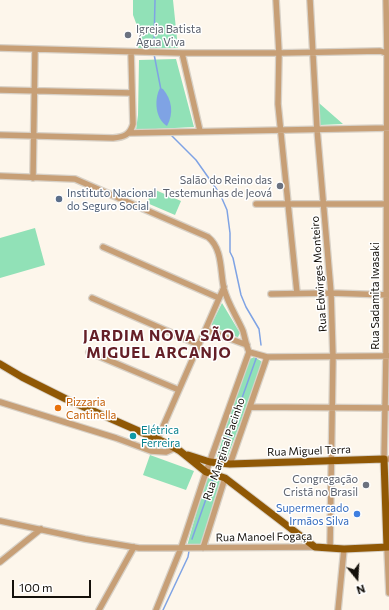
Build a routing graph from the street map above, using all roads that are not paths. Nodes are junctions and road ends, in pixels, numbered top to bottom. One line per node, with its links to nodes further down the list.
1 (276, 0): 11 (street)
2 (310, 0): 10 (street, Rua Edwirges Monteiro)
3 (386, 0): 5 (street, Rua Sadamita Iwasaki)
4 (0, 48): 6 (street)
5 (388, 48): 7 (street); 12 (street, Rua Sadamita Iwasaki)
6 (35, 50): 8 (street); 14 (street)
7 (380, 51): 10 (street); 12 (street)
8 (131, 52): 9 (street); 15 (street)
9 (182, 53): 11 (street); 19 (street)
10 (313, 53): 11 (street); 17 (street, Rua Edwirges Monteiro)
11 (279, 54): 18 (street)
12 (388, 54): 16 (street, Rua Sadamita Iwasaki)
13 (0, 90): 14 (street)
14 (35, 91): 15 (street); 22 (street)
15 (132, 93): 20 (street)
16 (388, 128): 17 (street); 28 (street, Rua Sadamita Iwasaki)
17 (317, 129): 18 (street); 27 (street, Rua Edwirges Monteiro)
18 (281, 130): 19 (street); 26 (street)
19 (200, 131): 20 (street)
20 (130, 132): 22 (street)
21 (0, 135): 22 (street)
22 (34, 136): 24 (street)
23 (0, 176): 24 (street)
24 (34, 178): 30 (street)
25 (256, 204): 26 (street)
26 (288, 204): 27 (street); 31 (street)
27 (324, 204): 28 (street); 32 (street, Rua Edwirges Monteiro)
28 (387, 204): 34 (street, Rua Sadamita Iwasaki)
29 (103, 247): 36 (street)
30 (224, 287): 36 (street); 39 (street)
31 (296, 293): 32 (street); 33 (street)
32 (331, 293): 34 (street); 44 (street, Rua Edwirges Monteiro)
33 (271, 294)
34 (387, 295): 43 (street, Rua Sadamita Iwasaki)
35 (92, 298): 38 (street)
36 (219, 298): 37 (street)
37 (206, 330): 38 (street); 39 (street)
38 (199, 345): 46 (street)
39 (246, 345): 41 (street)
40 (89, 352): 46 (street)
41 (251, 353): 42 (street); 55 (street)
42 (264, 356): 44 (street); 48 (street, Rua Marginal Pacinho)
43 (387, 356): 44 (street); 50 (street, Rua Sadamita Iwasaki)
44 (333, 357): 49 (street, Rua Edwirges Monteiro)
45 (0, 364): 51 (main road)
46 (179, 390): 51 (street)
47 (0, 402): 52 (street)
48 (250, 407): 49 (street); 56 (street, Rua Marginal Pacinho)
49 (333, 408): 50 (street); 54 (street, Rua Edwirges Monteiro)
50 (387, 408): 53 (street, Rua Sadamita Iwasaki)
51 (158, 438): 52 (main road)
52 (178, 450): 55 (main road, Rua Miguel Terra); 57 (main road)
53 (386, 459): 54 (main road, Rua Miguel Terra); 59 (main road, Rua Sadamita Iwasaki)
54 (332, 460): 56 (main road, Rua Miguel Terra); 67 (street, Rua Edwirges Monteiro)
55 (212, 462): 56 (main road, Rua Miguel Terra); 57 (street)
56 (228, 464): 58 (main road, Rua Marginal Pacinho)
57 (207, 472): 58 (main road); 65 (street)
58 (223, 478): 62 (main road); 66 (street, Rua Marginal Pacinho)
59 (387, 485): 63 (main road, Rua Sadamita Iwasaki)
60 (0, 521): 61 (street, Rua Manoel Fogaça)
61 (41, 529): 64 (street, Rua Manoel Fogaça); 69 (street)
62 (315, 547): 66 (street, Rua Manoel Fogaça); 67 (main road, Rua Manoel Fogaça)
63 (388, 547): 68 (main road, Rua Manoel Fogaça); 70 (street, Rua Sadamita Iwasaki)
64 (137, 548): 65 (street, Rua Manoel Fogaça); 71 (street)
65 (183, 548): 66 (street, Rua Manoel Fogaça); 72 (street)
66 (201, 548)
67 (330, 548): 68 (main road, Rua Manoel Fogaça)
68 (344, 549): 73 (street)
69 (0, 562)
70 (389, 593)
71 (99, 610)
72 (156, 610)
73 (338, 610)

